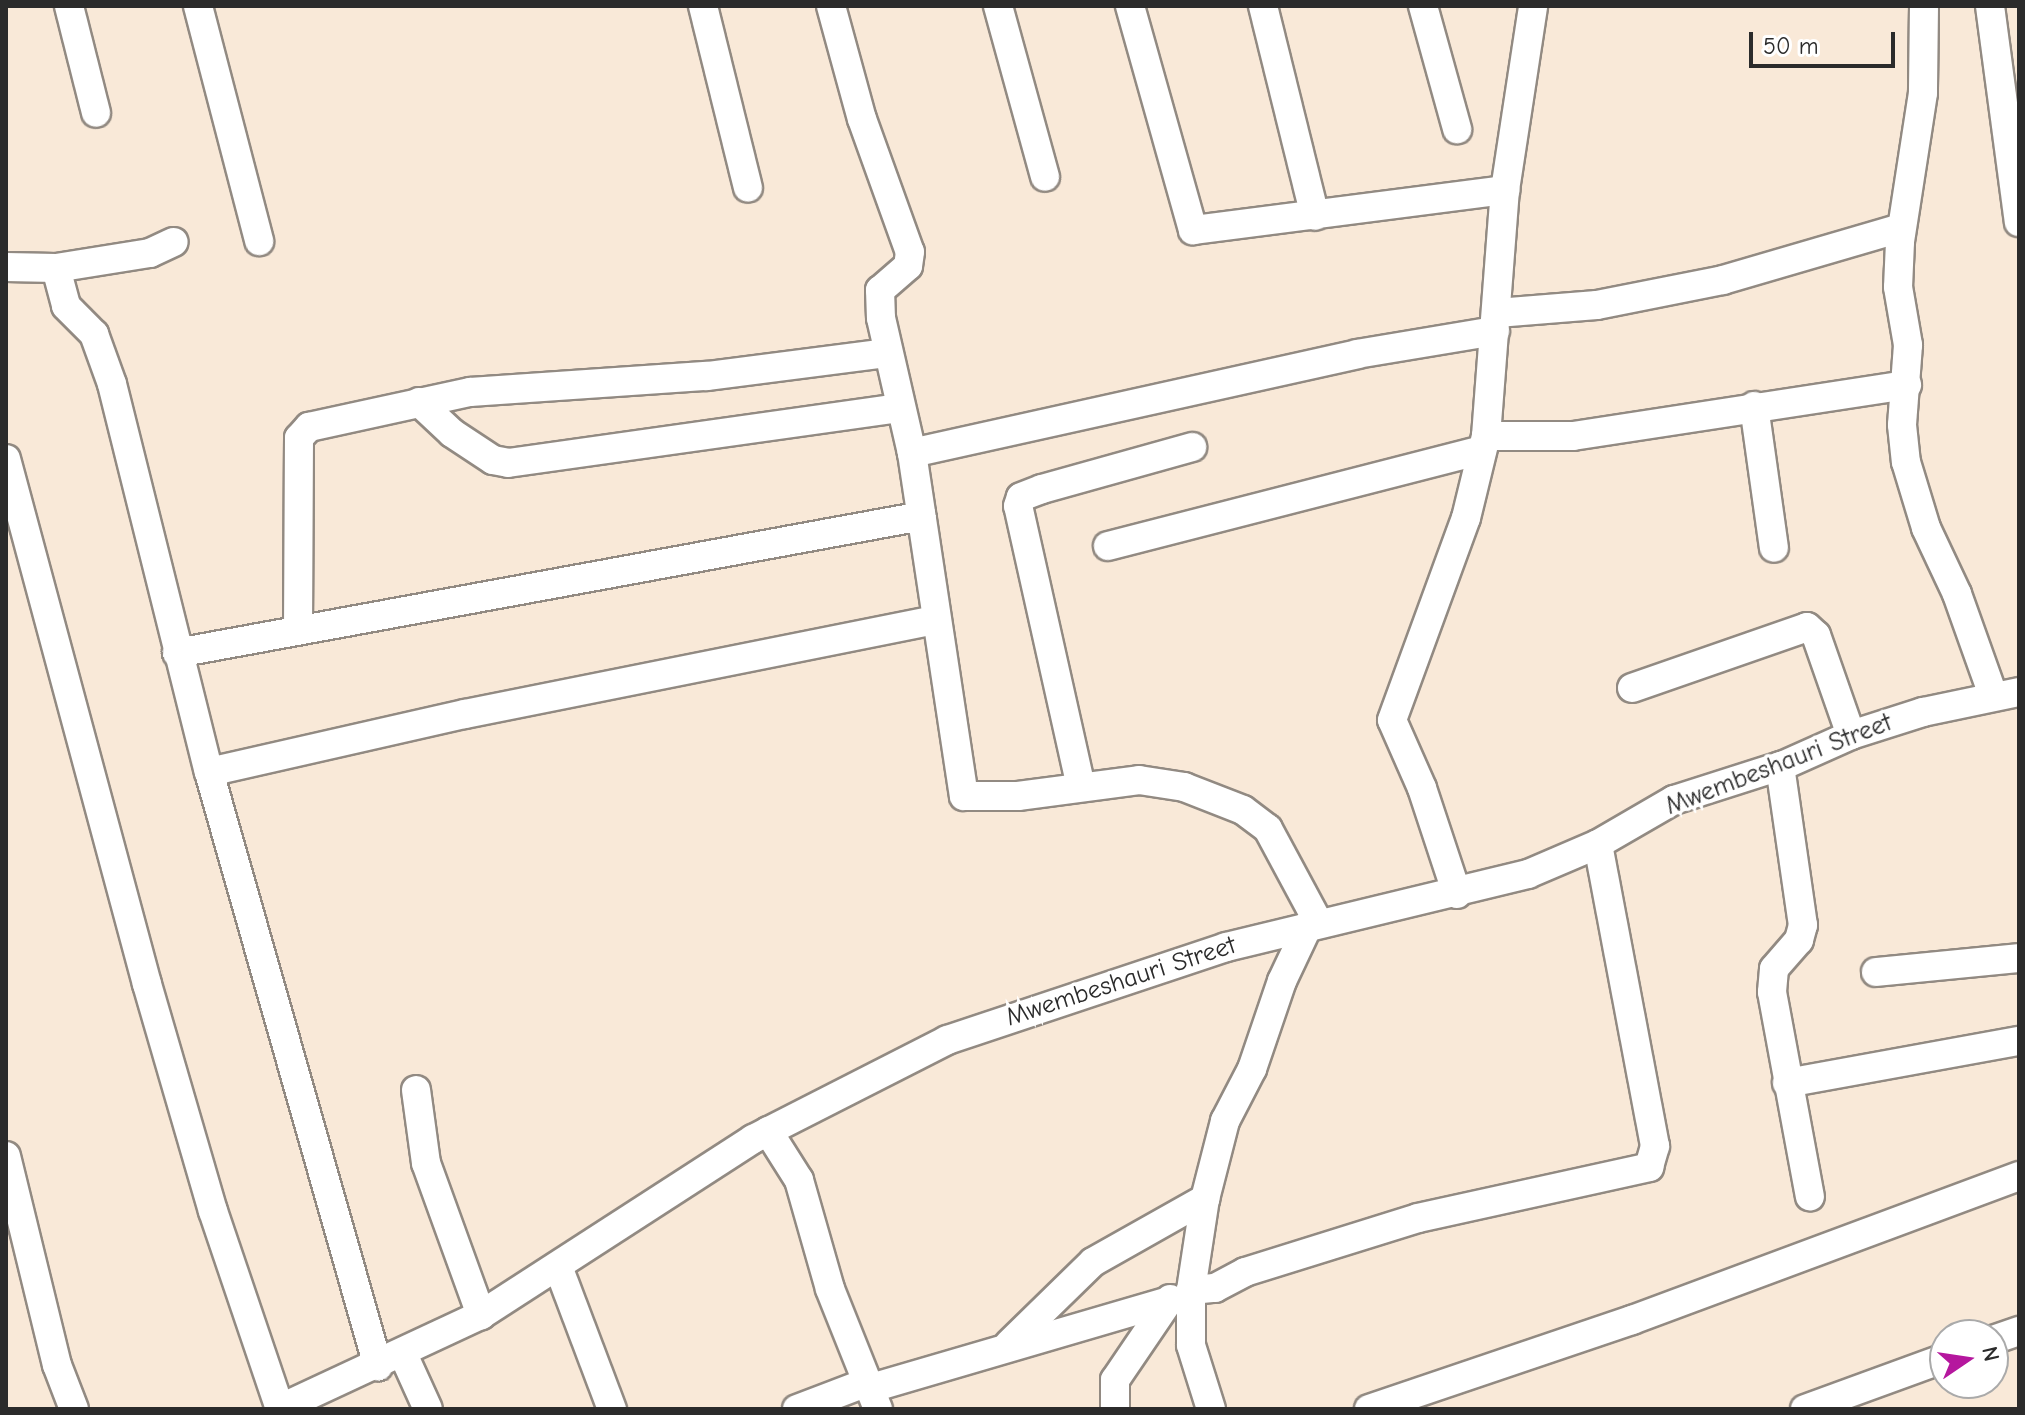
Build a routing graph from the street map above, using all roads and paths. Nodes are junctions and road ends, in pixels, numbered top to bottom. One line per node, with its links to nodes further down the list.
1 (69, 6): 12 (street)
2 (198, 6): 20 (street)
3 (703, 6): 15 (street)
4 (831, 6): 25 (street)
5 (998, 6): 14 (street)
6 (1130, 6): 17 (street)
7 (1263, 6): 17 (street)
8 (1423, 6): 13 (street)
9 (1533, 6): 16 (street)
10 (1924, 6): 19 (street)
11 (1990, 6): 18 (street)
12 (96, 113)
13 (1457, 129)
14 (1045, 177)
15 (748, 188)
16 (1505, 190): 17 (street); 24 (street)
17 (1315, 216)
18 (2019, 222)
19 (1901, 228): 24 (street); 26 (street)
20 (259, 241)
21 (174, 242): 23 (street)
22 (6, 267): 23 (street)
23 (56, 268): 39 (street)
24 (1496, 322): 30 (street); 32 (street)
25 (886, 353): 27 (street); 29 (street)
26 (1907, 385): 28 (street); 41 (street)
27 (419, 402): 29 (street); 38 (street)
28 (1754, 406): 30 (street); 36 (street)
29 (900, 408): 32 (street)
30 (1484, 443): 35 (street); 47 (street)
31 (1192, 447): 45 (street)
32 (912, 453): 34 (street)
33 (6, 459): 67 (street)
34 (922, 516): 37 (street); 38 (street)
35 (1108, 546)
36 (1774, 548)
37 (934, 620): 44 (street); 45 (street)
38 (298, 629): 39 (street)
39 (177, 653): 44 (street)
40 (1632, 688): 42 (street)
41 (2006, 693): 42 (street, Mwembeshauri Street)
42 (1851, 735): 43 (street, Mwembeshauri Street)
43 (1780, 766): 46 (street, Mwembeshauri Street); 52 (street)
44 (209, 772): 63 (street)
45 (1081, 787): 48 (street)
46 (1598, 844): 47 (street, Mwembeshauri Street); 60 (street)
47 (1457, 894): 48 (street, Mwembeshauri Street)
48 (1314, 923): 54 (street, Mwembeshauri Street); 58 (street)
49 (2019, 958): 50 (street)
50 (1876, 972)
51 (2019, 1041): 52 (street)
52 (1787, 1083): 57 (street)
53 (416, 1090): 61 (street)
54 (768, 1131): 59 (street, Mwembeshauri Street); 65 (street)
55 (6, 1156): 66 (street)
56 (2019, 1176): 73 (street)
57 (1810, 1197)
58 (1205, 1199): 60 (street); 62 (street)
59 (559, 1269): 61 (street, Mwembeshauri Street); 69 (street)
60 (1184, 1289): 62 (street); 71 (street); 72 (street)
61 (481, 1315): 63 (street, Mwembeshauri Street)
62 (1009, 1344): 65 (street)
63 (390, 1360): 67 (street, Mwembeshauri Street); 68 (street)
64 (1929, 1364): 74 (street)
65 (870, 1394): 70 (street)
66 (74, 1409)
67 (280, 1409)
68 (428, 1409)
69 (612, 1409)
70 (797, 1409)
71 (1115, 1409)
72 (1211, 1409)
73 (1369, 1409)
74 (1805, 1409)

